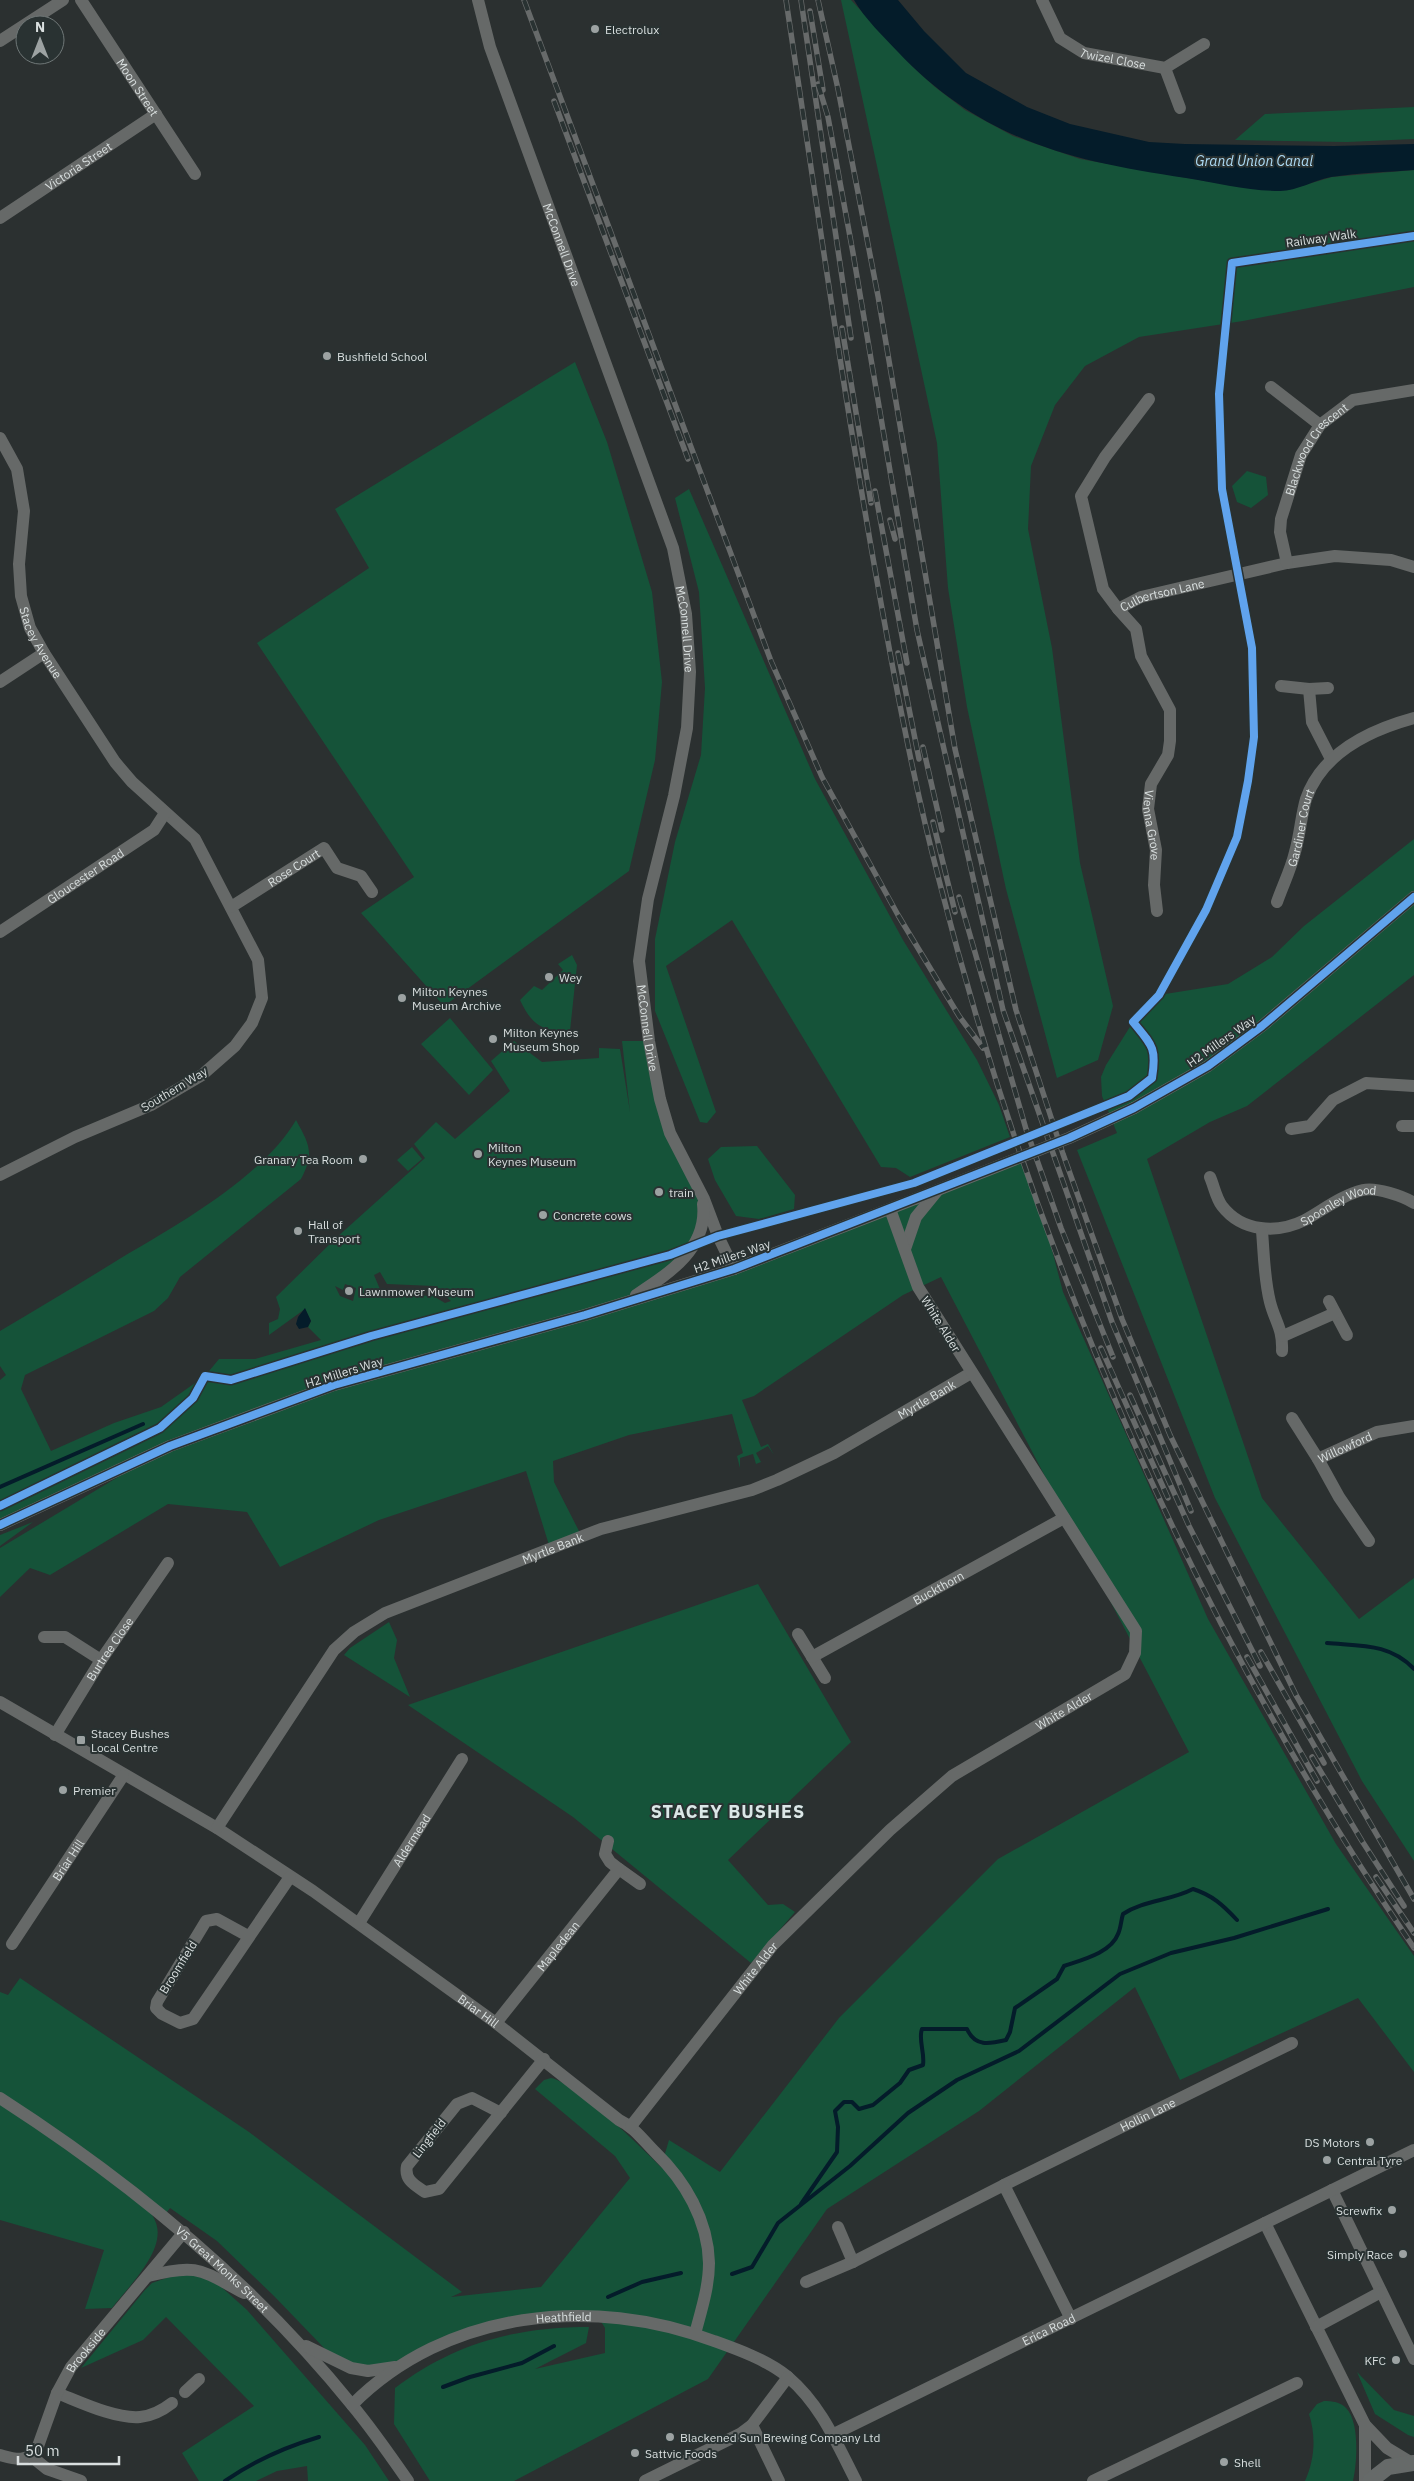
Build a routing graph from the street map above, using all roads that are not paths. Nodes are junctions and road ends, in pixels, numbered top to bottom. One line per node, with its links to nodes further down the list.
1 (63, 0): 5 (street)
2 (81, 0): 9 (street, Moon Street)
3 (478, 0): 39 (street, McConnell Drive)
4 (1042, 0): 7 (street, Twizel Close)
5 (0, 41)
6 (1204, 44): 7 (street)
7 (1165, 68): 8 (street)
8 (1180, 108)
9 (156, 114): 10 (street, Moon Street); 11 (street, Victoria Street)
10 (195, 174)
11 (0, 218)
12 (1271, 387): 15 (street)
13 (1414, 390): 15 (street, Blackwood Crescent)
14 (1150, 399): 19 (street, Culbertson Lane)
15 (1320, 425): 17 (street, Blackwood Crescent)
16 (0, 438): 20 (street, Stacey Avenue)
17 (1287, 563): 18 (street, Culbertson Lane); 19 (street, Culbertson Lane)
18 (1414, 567)
19 (1118, 609): 32 (street, Vienna Grove)
20 (44, 653): 21 (street); 27 (street, Stacey Avenue)
21 (0, 682)
22 (1280, 686): 24 (street)
23 (1328, 688): 24 (street)
24 (1309, 689): 26 (street)
25 (1414, 718): 26 (street, Gardiner Court)
26 (1331, 759): 30 (street, Gardiner Court)
27 (166, 813): 31 (street, Southern Way); 33 (street, Gloucester Road)
28 (372, 892): 31 (street, Rose Court)
29 (1414, 898): 38 (street, H2 Millers Way, bridge)
30 (1277, 902)
31 (231, 907): 36 (street, Southern Way)
32 (1158, 911)
33 (0, 932)
34 (1414, 1086): 35 (street)
35 (1292, 1129)
36 (0, 1175)
37 (1210, 1177): 42 (street)
38 (938, 1190): 41 (street, H2 Millers Way, bridge); 43 (street)
39 (702, 1194): 44 (street, McConnell Drive); 46 (street)
40 (1414, 1203): 42 (street, Spoonley Wood)
41 (890, 1209): 43 (street, White Alder); 44 (street, H2 Millers Way)
42 (1262, 1231): 49 (street)
43 (904, 1249): 51 (street, White Alder)
44 (734, 1269): 46 (street, H2 Millers Way)
45 (1329, 1301): 47 (street)
46 (623, 1303): 56 (street, H2 Millers Way)
47 (1335, 1313): 48 (street); 49 (street)
48 (1347, 1335)
49 (1283, 1336): 50 (street)
50 (1282, 1351)
51 (971, 1373): 55 (street, White Alder); 68 (street, Myrtle Bank)
52 (1292, 1418): 54 (street)
53 (1414, 1426): 54 (street, Willowford)
54 (1318, 1459): 57 (street, Willowford)
55 (1064, 1518): 61 (street, Buckthorn); 81 (street, White Alder)
56 (0, 1525)
57 (1369, 1541)
58 (168, 1563): 62 (street, Burtree Close)
59 (798, 1634): 61 (street)
60 (44, 1637): 62 (street)
61 (812, 1657): 63 (street)
62 (101, 1660): 65 (street, Burtree Close)
63 (825, 1678)
64 (0, 1702): 65 (street, Briar Hill)
65 (54, 1735): 67 (street, Briar Hill)
66 (462, 1759): 73 (street, Aldermead)
67 (123, 1776): 68 (street, Briar Hill); 75 (street, Briar Hill)
68 (217, 1828): 71 (street, Briar Hill)
69 (608, 1841): 70 (street)
70 (619, 1869): 72 (street); 76 (street, Mapledean)
71 (290, 1877): 73 (street, Briar Hill); 74 (street, Broomfield)
72 (640, 1884)
73 (359, 1923): 76 (street, Briar Hill)
74 (248, 1936): 74 (street, Broomfield)
75 (12, 1944)
76 (496, 2023): 78 (street, Briar Hill)
77 (1292, 2043): 83 (street, Hollin Lane)
78 (544, 2060): 80 (street, Lingfield); 81 (street, Briar Hill)
79 (0, 2098): 87 (street, V5 Great Monks Street)
80 (501, 2113): 80 (street, Lingfield)
81 (631, 2126): 95 (street, Briar Hill)
82 (1414, 2150): 84 (street, Erica Road)
83 (1004, 2185): 88 (street, Hollin Lane); 93 (street)
84 (1332, 2190): 85 (street, Erica Road); 91 (street)
85 (1265, 2223): 93 (street, Erica Road); 94 (street)
86 (838, 2227): 88 (street)
87 (184, 2232): 89 (street, Brookside); 92 (street, V5 Great Monks Street)
88 (852, 2262): 90 (street, Hollin Lane)
89 (148, 2276): 92 (street); 103 (street, Brookside)
90 (806, 2282)
91 (1380, 2292): 94 (street); 97 (street)
92 (257, 2300): 96 (street, V5 Great Monks Street)
93 (1071, 2319): 108 (street, Erica Road)
94 (1316, 2327): 107 (street)
95 (695, 2334): 98 (street, Heathfield); 99 (street, Heathfield)
96 (298, 2341): 98 (street); 105 (street, V5 Great Monks Street)
97 (1414, 2359)
98 (396, 2367): 105 (street, Heathfield)
99 (788, 2377): 106 (street); 108 (street, Heathfield)
100 (199, 2378): 102 (street)
101 (1297, 2384): 117 (street)
102 (185, 2392)
103 (57, 2393): 104 (street); 110 (street, Brookside)
104 (172, 2404)
105 (352, 2405): 113 (street, V5 Great Monks Street)
106 (752, 2425): 114 (street); 115 (street)
107 (1365, 2425): 111 (street); 118 (street)
108 (832, 2434): 116 (street, Heathfield)
109 (0, 2455): 110 (street)
110 (31, 2456): 112 (street)
111 (1413, 2463): 119 (main road)
112 (81, 2481)
113 (408, 2481)
114 (645, 2481)
115 (779, 2481)
116 (856, 2481)
117 (1093, 2481)
118 (1365, 2481)
119 (1370, 2481)

